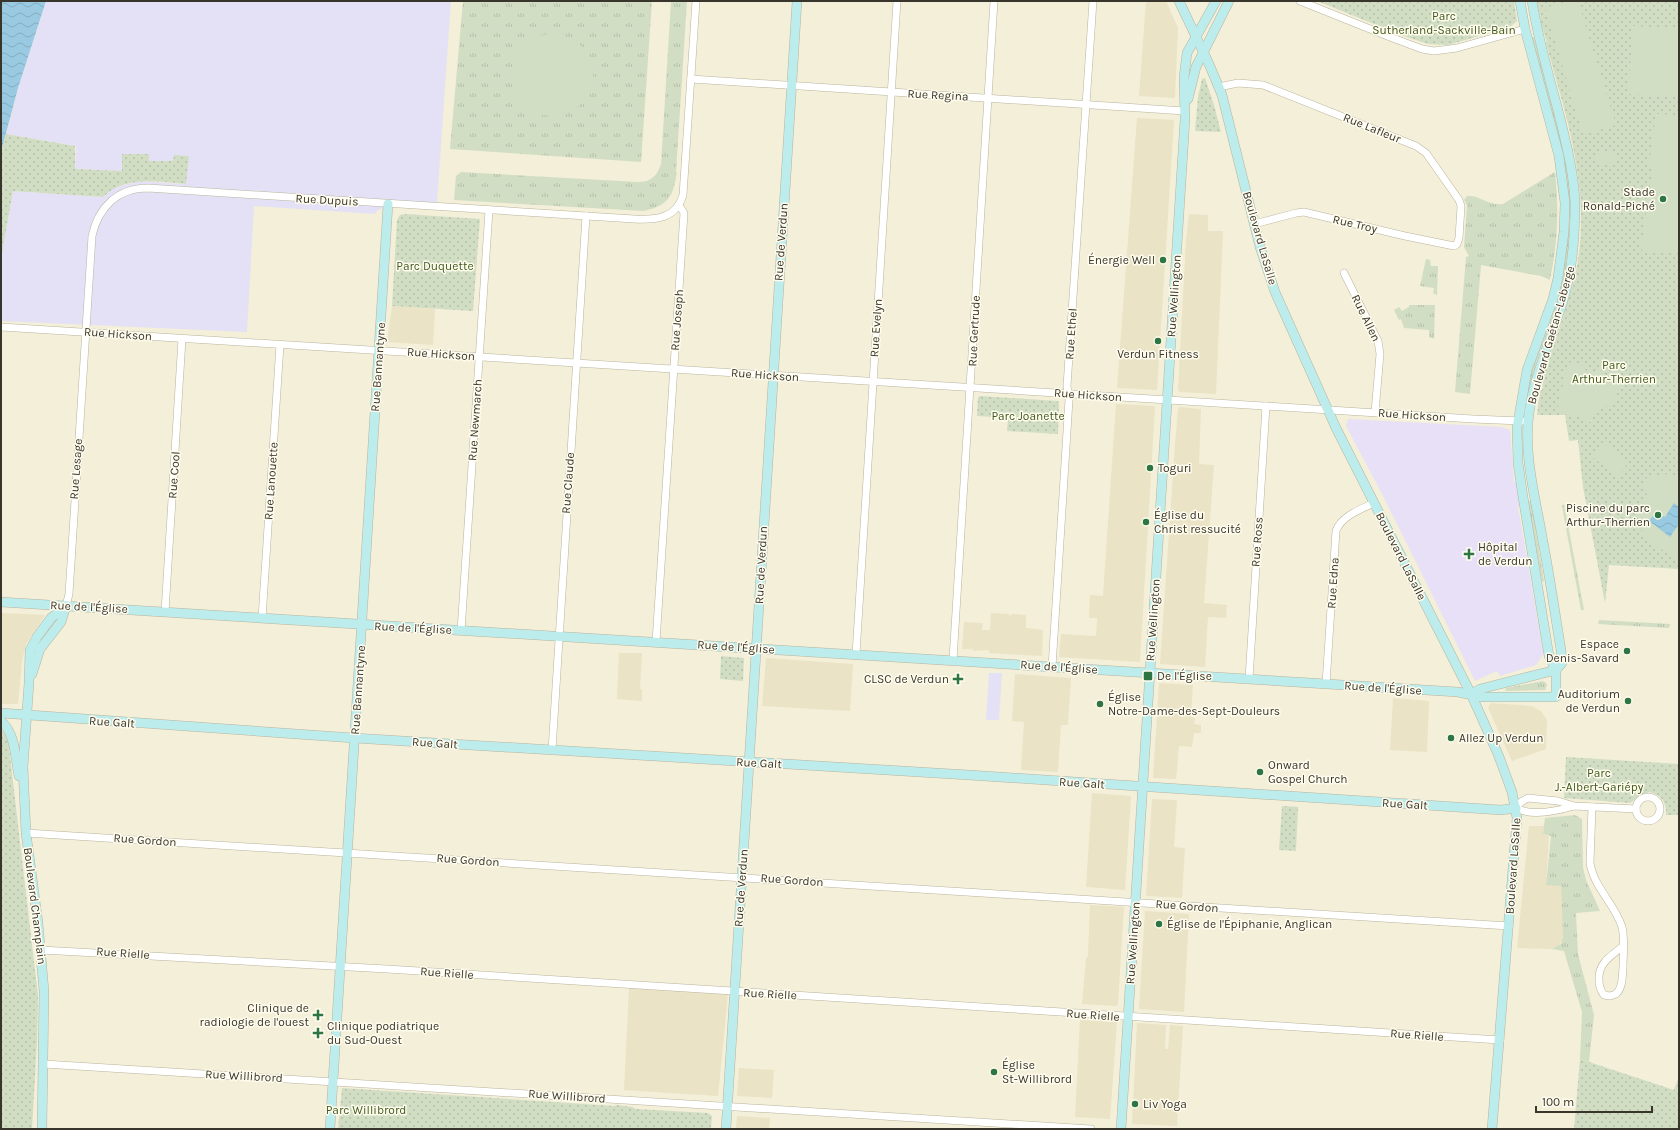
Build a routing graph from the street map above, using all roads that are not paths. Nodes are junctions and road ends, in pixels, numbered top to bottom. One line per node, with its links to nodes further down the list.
1 (696, 1): 15 (street, Rue Joseph)
2 (797, 1): 16 (main road, Rue de Verdun)
3 (897, 1): 18 (street, Rue Evelyn)
4 (994, 1): 19 (street, Rue Gertrude)
5 (1093, 1): 20 (street, Rue Ethel)
6 (1178, 1): 13 (main road, Boulevard LaSalle)
7 (1216, 1): 13 (main road, Rue Wellington)
8 (1229, 1): 14 (main road, Rue Wellington)
9 (1300, 1): 12 (street)
10 (1520, 1): 12 (main road, Boulevard Gaétan-Laberge)
11 (1532, 1): 46 (main road, Boulevard Gaétan-Laberge)
12 (1525, 29): 45 (main road, Boulevard Gaétan-Laberge)
13 (1196, 38): 14 (main road, Boulevard LaSalle); 21 (main road, Rue Wellington)
14 (1203, 52): 17 (main road, Boulevard LaSalle); 21 (main road, Rue Wellington)
15 (690, 79): 16 (street, Rue Regina); 23 (street, Rue Joseph)
16 (791, 86): 18 (street, Rue Regina); 37 (main road, Rue de Verdun)
17 (1219, 87): 26 (main road, Boulevard LaSalle); 27 (street, Rue Lafleur)
18 (891, 92): 19 (street, Rue Regina); 38 (street, Rue Evelyn)
19 (988, 98): 20 (street, Rue Regina); 39 (street, Rue Gertrude)
20 (1086, 104): 21 (street, Rue Regina); 40 (street, Rue Ethel)
21 (1185, 110): 41 (main road, Rue Wellington)
22 (388, 204): 24 (street, Rue Dupuis); 30 (street, Rue Dupuis); 33 (main road, Rue Bannantyne)
23 (679, 205): 25 (street, Rue Dupuis); 36 (street, Rue Joseph)
24 (489, 210): 25 (street, Rue Dupuis); 34 (street, Rue Newmarch)
25 (586, 216): 35 (street, Rue Claude)
26 (1254, 224): 27 (street, Rue Troy); 43 (main road, Boulevard LaSalle)
27 (1457, 244)
28 (1344, 273): 44 (street, Rue Allen)
29 (1, 327): 30 (street, Rue Hickson)
30 (85, 332): 31 (street, Rue Hickson); 53 (street, Rue Lesage)
31 (182, 339): 32 (street, Rue Hickson); 54 (street, Rue Cool)
32 (280, 345): 33 (street, Rue Hickson); 55 (street, Rue Lanouette)
33 (379, 351): 34 (street, Rue Hickson); 56 (main road, Rue Bannantyne)
34 (479, 357): 35 (street, Rue Hickson); 58 (street, Rue Newmarch)
35 (576, 363): 36 (street, Rue Hickson); 60 (street, Rue Claude)
36 (674, 369): 37 (street, Rue Hickson); 61 (street, Rue Joseph)
37 (773, 375): 38 (street, Rue Hickson); 62 (main road, Rue de Verdun)
38 (873, 381): 39 (street, Rue Hickson); 63 (street, Rue Evelyn)
39 (970, 387): 40 (street, Rue Hickson); 64 (street, Rue Gertrude)
40 (1068, 394): 41 (street, Rue Hickson); 65 (street, Rue Ethel)
41 (1167, 400): 42 (street, Rue Hickson); 67 (main road, Rue Wellington)
42 (1266, 406): 43 (street, Rue Hickson); 68 (street, Rue Ross)
43 (1327, 410): 44 (street, Rue Hickson); 49 (main road, Boulevard LaSalle)
44 (1375, 412): 45 (street, Rue Hickson)
45 (1518, 421): 46 (street, Rue Hickson); 48 (main road, Boulevard Gaétan-Laberge)
46 (1529, 421): 47 (main road, Boulevard Gaétan-Laberge)
47 (1529, 455): 48 (main road); 50 (main road, Boulevard Gaétan-Laberge)
48 (1518, 456): 51 (main road, Boulevard Gaétan-Laberge)
49 (1374, 503): 69 (street, Rue Edna); 70 (main road, Boulevard LaSalle)
50 (1550, 591): 51 (main road); 57 (main road, Boulevard Gaétan-Laberge)
51 (1540, 592): 59 (main road, Boulevard Gaétan-Laberge)
52 (1, 602): 53 (main road, Rue de l'Église)
53 (66, 606): 54 (main road, Rue de l'Église); 73 (main road, Boulevard Champlain)
54 (165, 612): 55 (main road, Rue de l'Église)
55 (262, 618): 56 (main road, Rue de l'Église)
56 (362, 625): 58 (main road, Rue de l'Église); 75 (main road, Rue Bannantyne)
57 (1557, 629): 59 (main road); 66 (main road, Boulevard Gaétan-Laberge)
58 (461, 631): 60 (main road, Rue de l'Église)
59 (1546, 632): 66 (main road, Boulevard Gaétan-Laberge)
60 (559, 637): 61 (main road, Rue de l'Église); 76 (street, Rue Claude)
61 (656, 642): 62 (main road, Rue de l'Église)
62 (756, 648): 63 (main road, Rue de l'Église); 77 (main road, Rue de Verdun)
63 (856, 654): 64 (main road, Rue de l'Église)
64 (953, 660): 65 (main road, Rue de l'Église)
65 (1052, 667): 67 (main road, Rue de l'Église)
66 (1556, 670): 70 (main road, Rue de l'Église); 71 (main road, Boulevard Gaétan-Laberge)
67 (1150, 673): 68 (main road, Rue de l'Église); 78 (main road, Rue Wellington)
68 (1249, 679): 69 (main road, Rue de l'Église)
69 (1326, 684): 70 (main road, Rue de l'Église)
70 (1471, 694): 71 (main road, Rue de l'Église); 82 (main road, Boulevard LaSalle)
71 (1556, 697)
72 (1, 714): 73 (main road, Rue Galt)
73 (27, 716): 75 (main road, Rue Galt); 79 (main road, Boulevard Champlain)
74 (1, 721): 79 (main road)
75 (354, 738): 76 (main road, Rue Galt); 85 (main road, Rue Bannantyne)
76 (552, 750): 77 (main road, Rue Galt)
77 (749, 762): 78 (main road, Rue Galt); 86 (main road, Rue de Verdun)
78 (1142, 786): 82 (main road, Rue Galt); 87 (main road, Rue Wellington)
79 (23, 791): 84 (main road, Boulevard Champlain)
80 (1574, 806): 81 (street, Rue Galt); 82 (street, Rue Galt); 82 (street, Rue Galt)
81 (1592, 807): 83 (street, Rue Galt); 89 (street)
82 (1516, 808): 88 (main road, Boulevard LaSalle)
83 (1636, 809)
84 (26, 833): 85 (street, Rue Gordon); 90 (main road, Boulevard Champlain)
85 (348, 853): 86 (street, Rue Gordon); 91 (main road, Rue Bannantyne)
86 (741, 877): 87 (street, Rue Gordon); 92 (main road, Rue de Verdun)
87 (1135, 902): 88 (street, Rue Gordon); 93 (main road, Rue Wellington)
88 (1509, 926): 94 (main road, Boulevard LaSalle)
89 (1622, 947): 89 (street)
90 (40, 950): 91 (street, Rue Rielle); 95 (main road, Boulevard Champlain)
91 (341, 967): 92 (street, Rue Rielle); 96 (main road, Rue Bannantyne)
92 (734, 992): 93 (street, Rue Rielle); 97 (main road, Rue de Verdun)
93 (1128, 1017): 94 (street, Rue Rielle); 102 (main road, Rue Wellington)
94 (1500, 1040): 103 (main road, Boulevard LaSalle)
95 (44, 1064): 96 (street, Rue Willibrord); 98 (main road, Boulevard Champlain)
96 (333, 1082): 97 (street, Rue Willibrord); 99 (main road, Rue Bannantyne)
97 (727, 1106): 100 (main road, Rue de Verdun); 101 (street, Rue Willibrord)
98 (42, 1129)
99 (330, 1129)
100 (726, 1129)
101 (1091, 1129)
102 (1121, 1129)
103 (1492, 1129)

